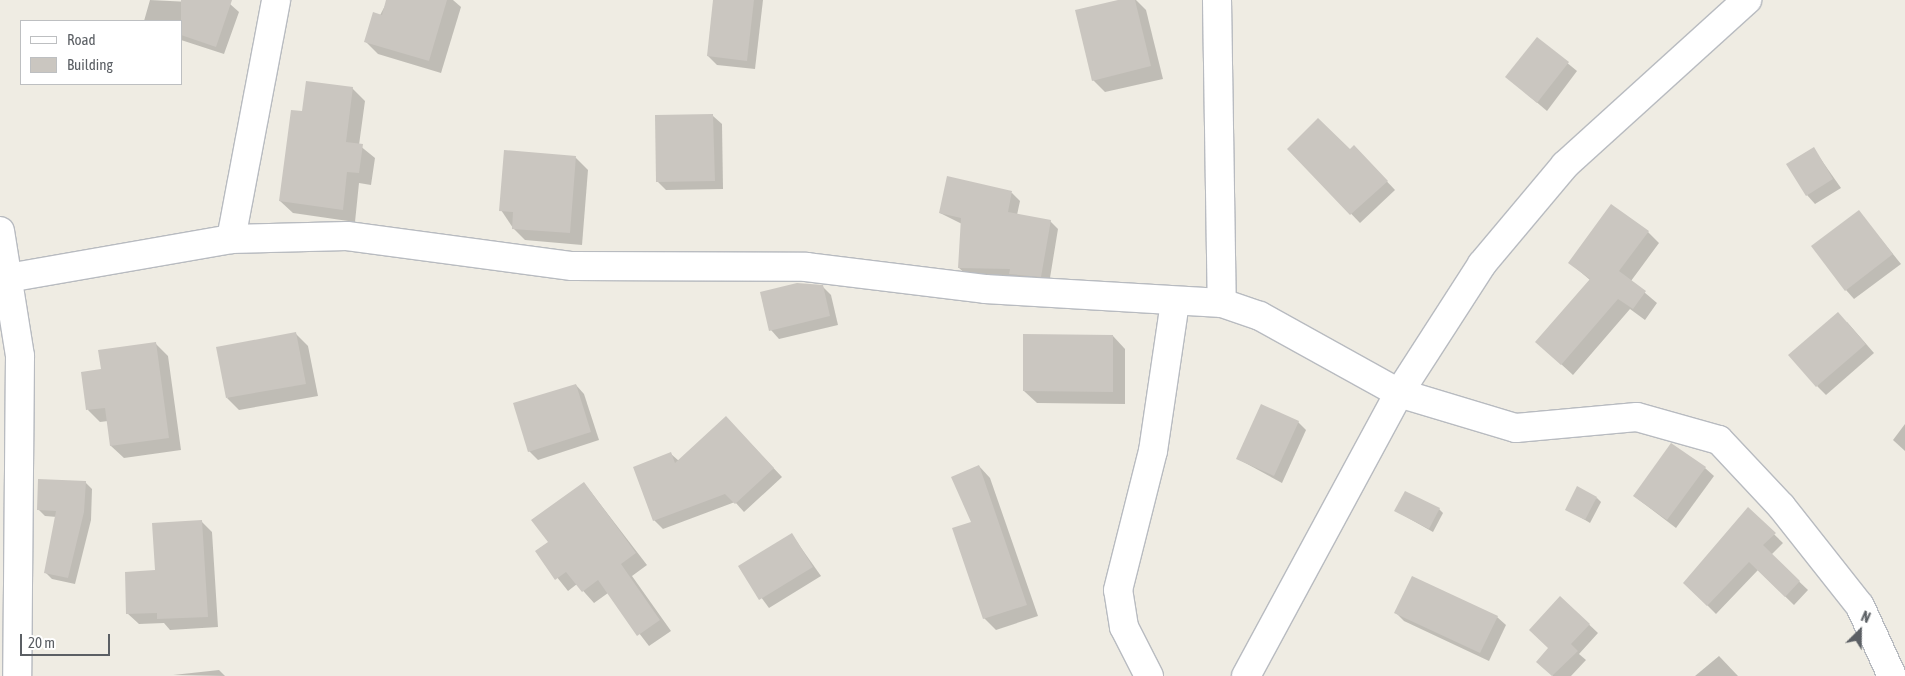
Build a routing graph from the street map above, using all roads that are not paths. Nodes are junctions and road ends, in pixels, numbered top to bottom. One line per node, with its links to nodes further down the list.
1 (276, 0): 5 (street)
2 (1217, 0): 8 (street)
3 (1747, 0): 9 (street)
4 (0, 230): 6 (street)
5 (231, 239): 6 (street); 7 (street)
6 (8, 278): 10 (street)
7 (1175, 302): 8 (street); 11 (street)
8 (1222, 303): 9 (street)
9 (1399, 393): 12 (street); 13 (street)
10 (16, 676)
11 (1149, 676)
12 (1246, 676)
13 (1892, 676)

